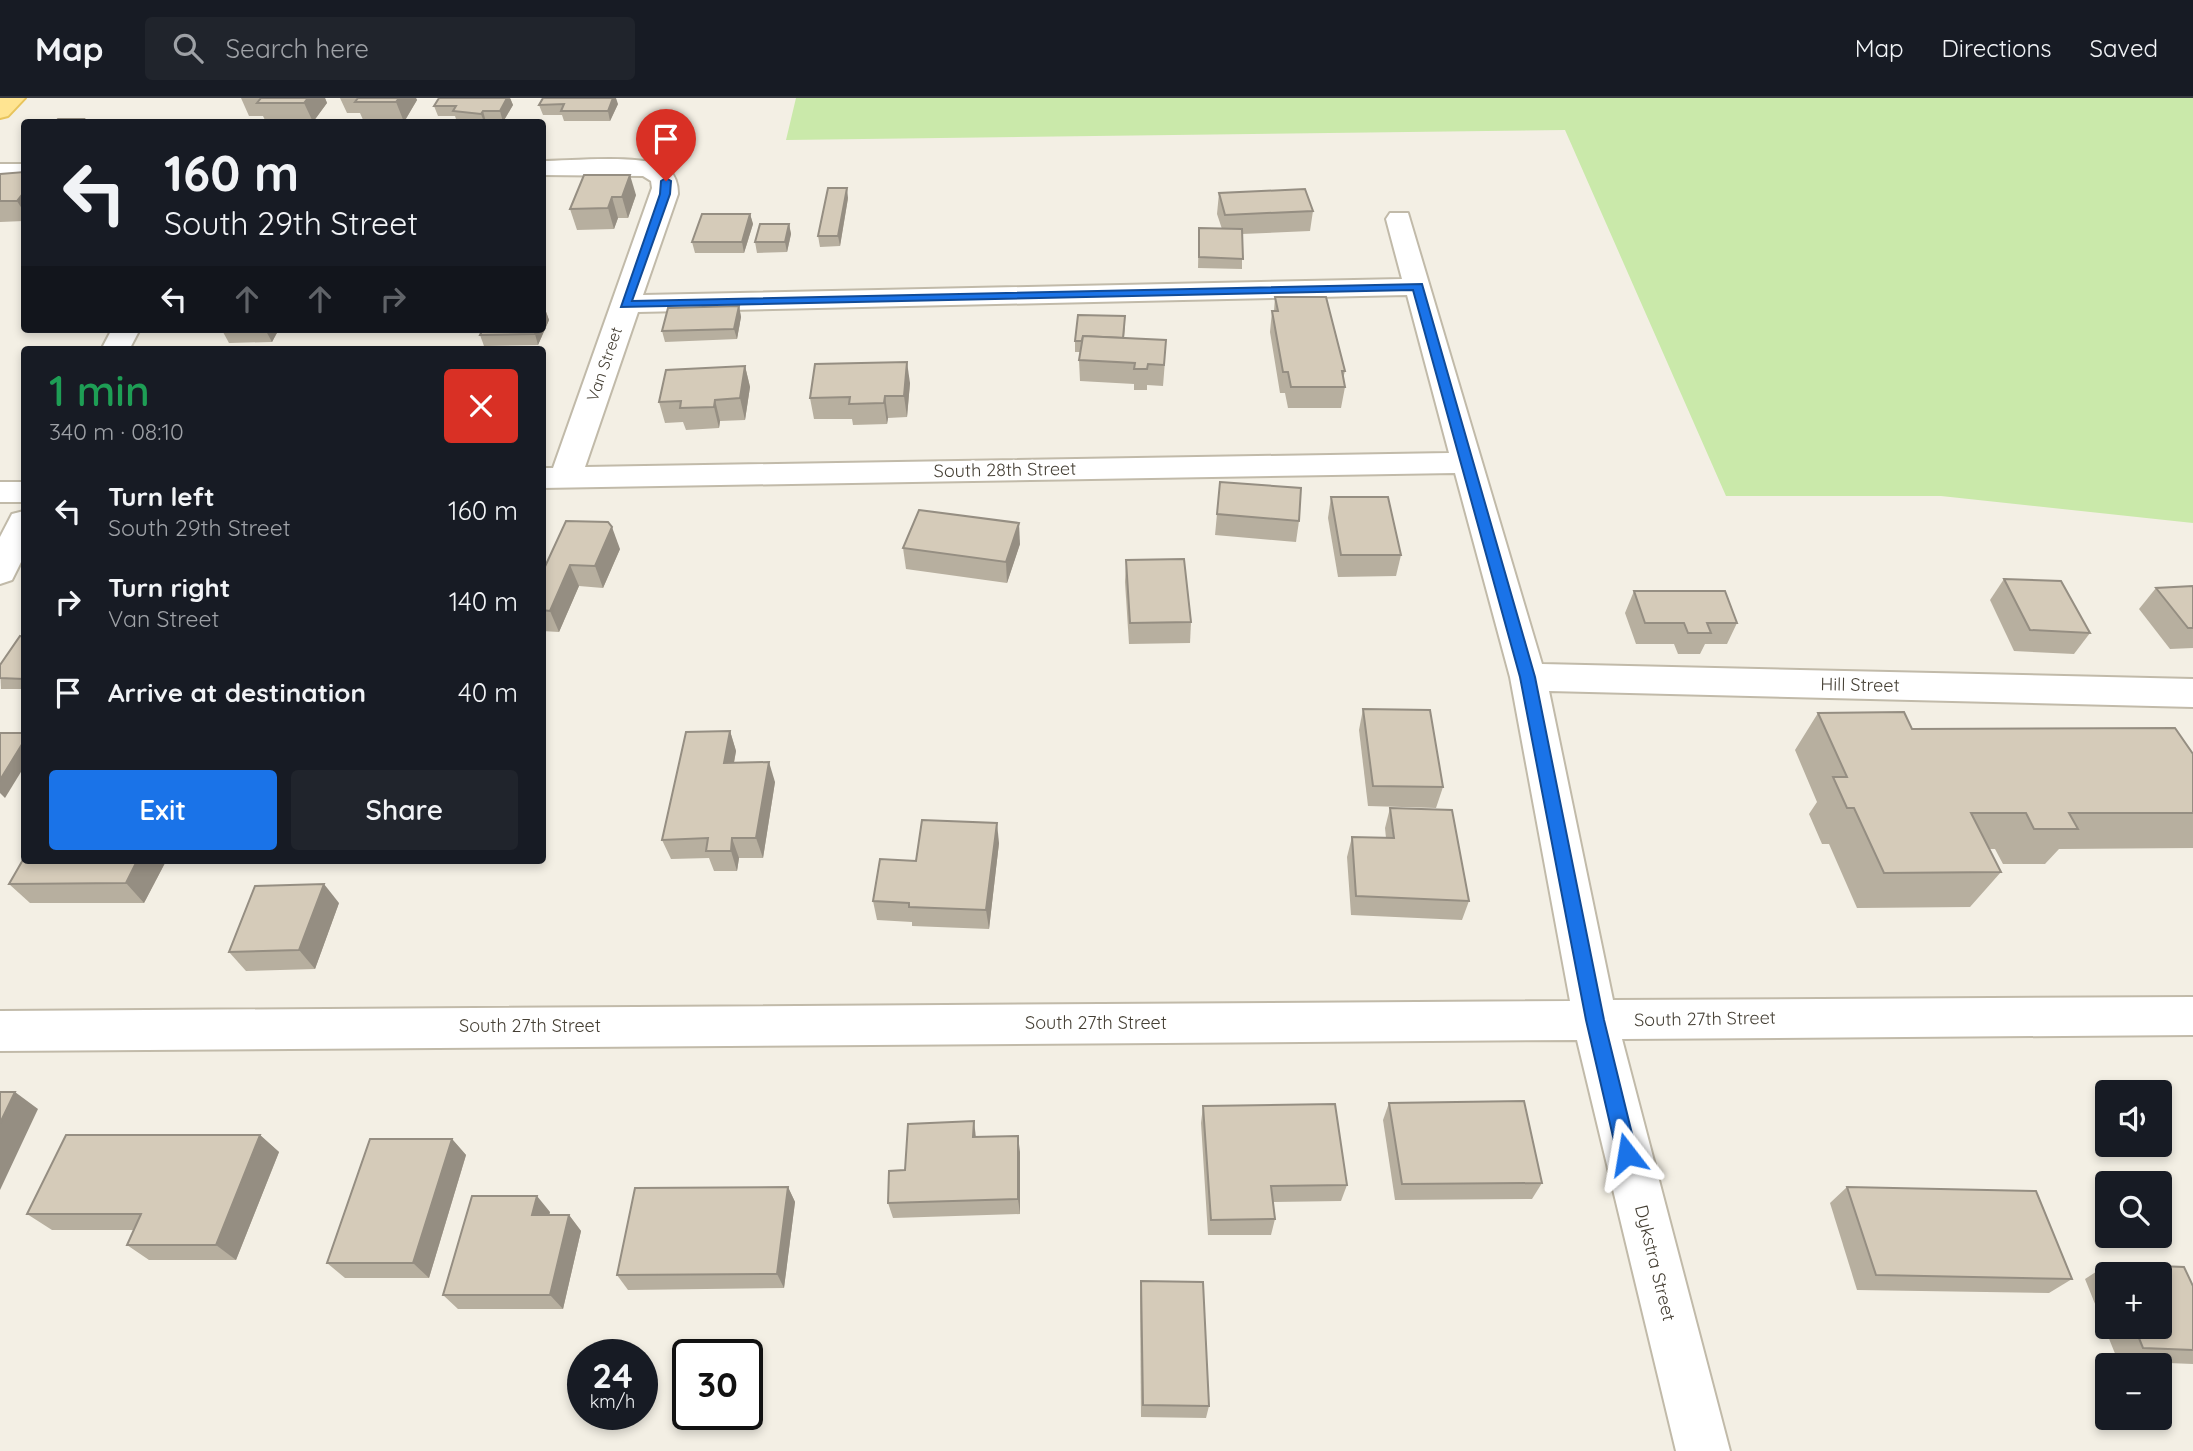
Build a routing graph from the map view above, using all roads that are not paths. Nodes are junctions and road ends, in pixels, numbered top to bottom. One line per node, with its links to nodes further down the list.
1 (13, 98): 2 (main road)
2 (0, 111)
3 (546, 168): 8 (street, Van Street)
4 (21, 171): 5 (street)
5 (0, 172)
6 (1399, 219): 7 (street, Dykstra Street)
7 (1418, 286): 8 (street); 9 (street, Dykstra Street)
8 (625, 304): 10 (street, Van Street)
9 (1468, 463): 10 (street, South 28th Street); 15 (street, Dykstra Street)
10 (554, 478)
11 (0, 492): 12 (street)
12 (21, 492)
13 (21, 528): 14 (street)
14 (0, 572)
15 (1528, 677): 16 (street, Hill Street); 18 (street, Dykstra Street)
16 (2193, 693)
17 (2193, 1016): 18 (street, South 27th Street)
18 (1595, 1020): 19 (street, South 27th Street); 20 (street, Dykstra Street)
19 (0, 1031)
20 (1703, 1451)

